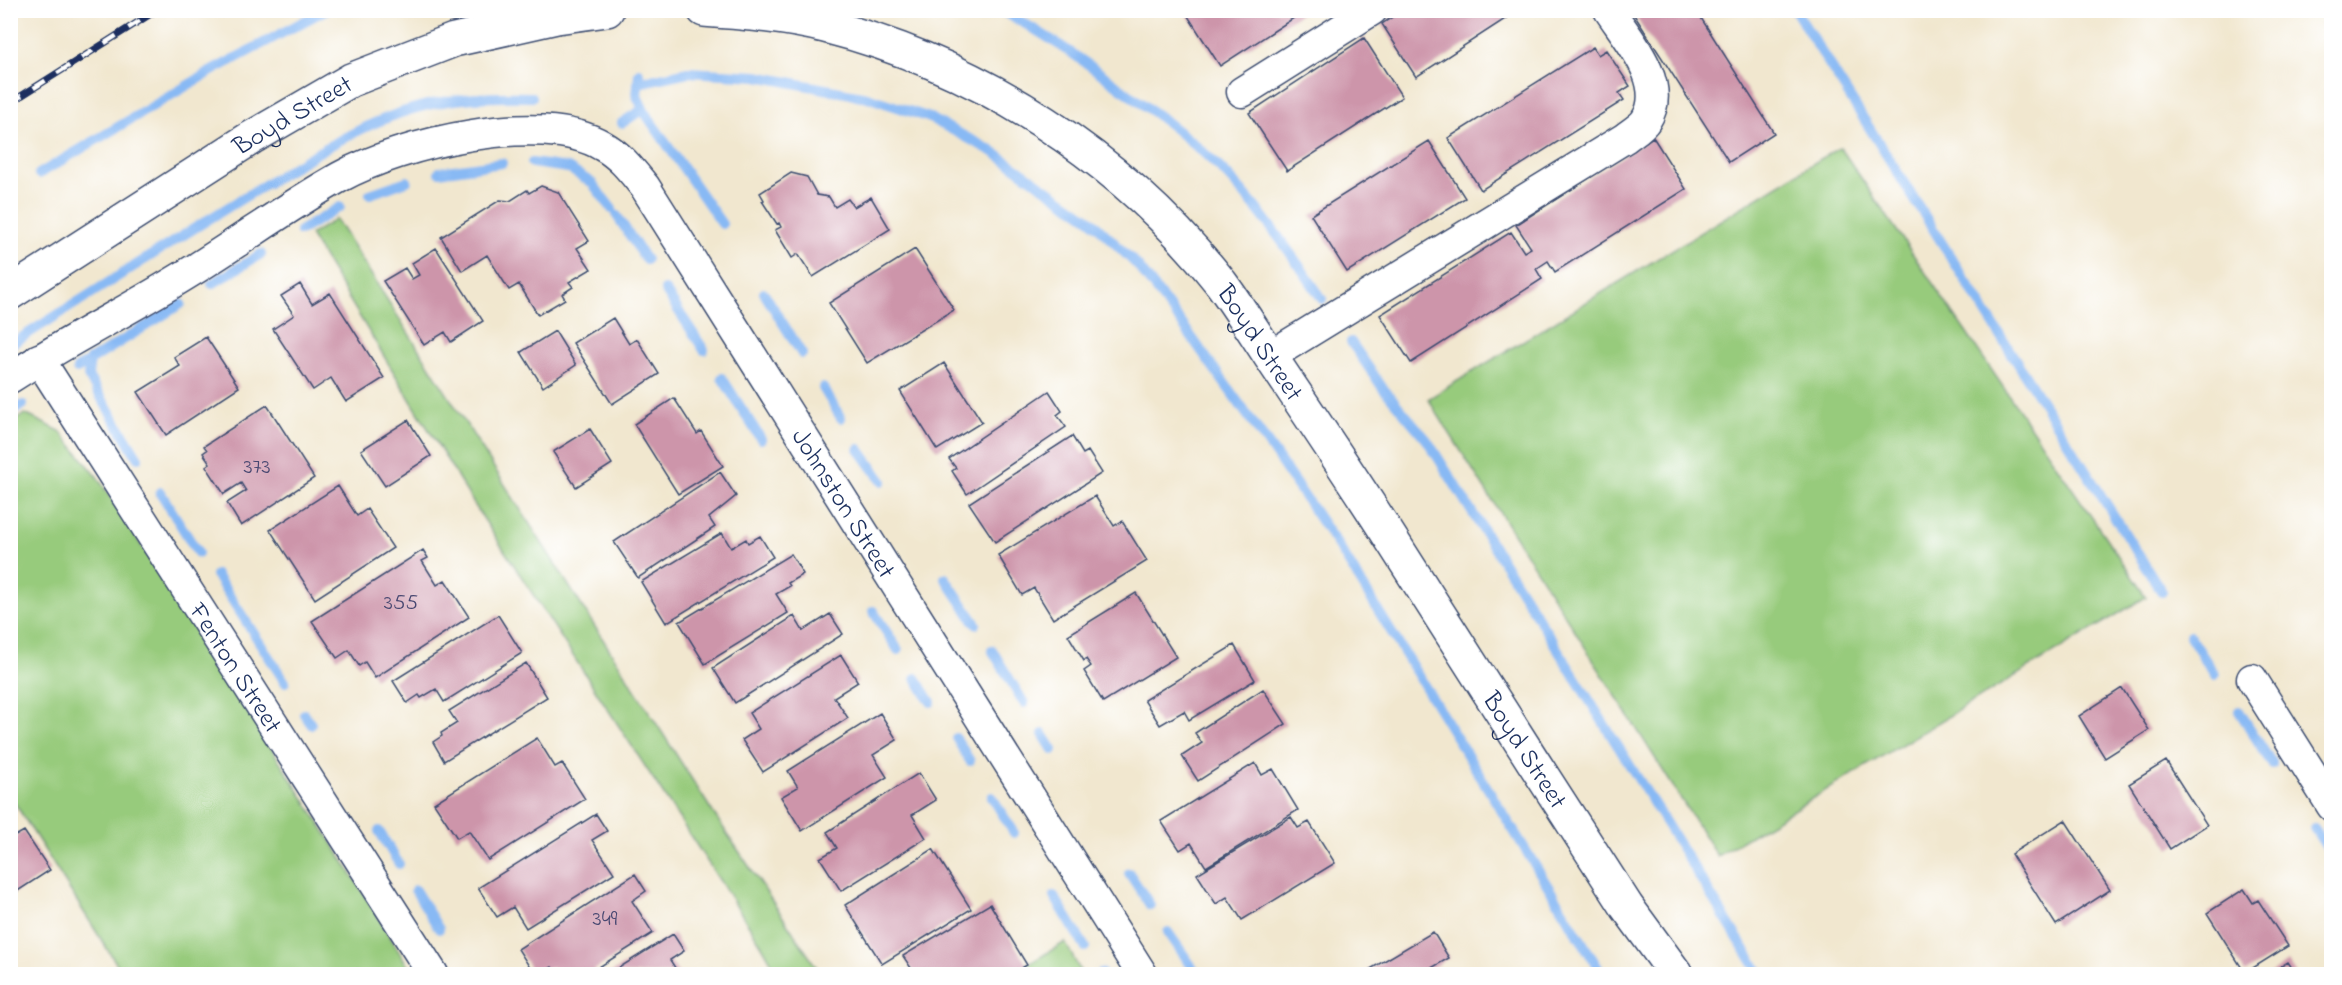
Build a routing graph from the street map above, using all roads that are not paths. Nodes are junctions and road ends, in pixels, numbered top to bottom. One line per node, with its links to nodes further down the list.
1 (607, 10): 7 (main road, Boyd Street)
2 (704, 10): 5 (main road, Boyd Street)
3 (1372, 10): 6 (street)
4 (1609, 10): 8 (street)
5 (712, 11): 8 (main road, Boyd Street)
6 (1242, 92)
7 (10, 293)
8 (1270, 356): 13 (main road, Boyd Street)
9 (39, 359): 10 (street); 14 (street, Fenton Street); 15 (street, Johnston Street)
10 (10, 378)
11 (2252, 679): 12 (street)
12 (2329, 799)
13 (1627, 907): 16 (main road, Boyd Street); 17 (main road, Boyd Street)
14 (433, 975)
15 (1142, 975)
16 (1657, 975)
17 (1676, 975)

